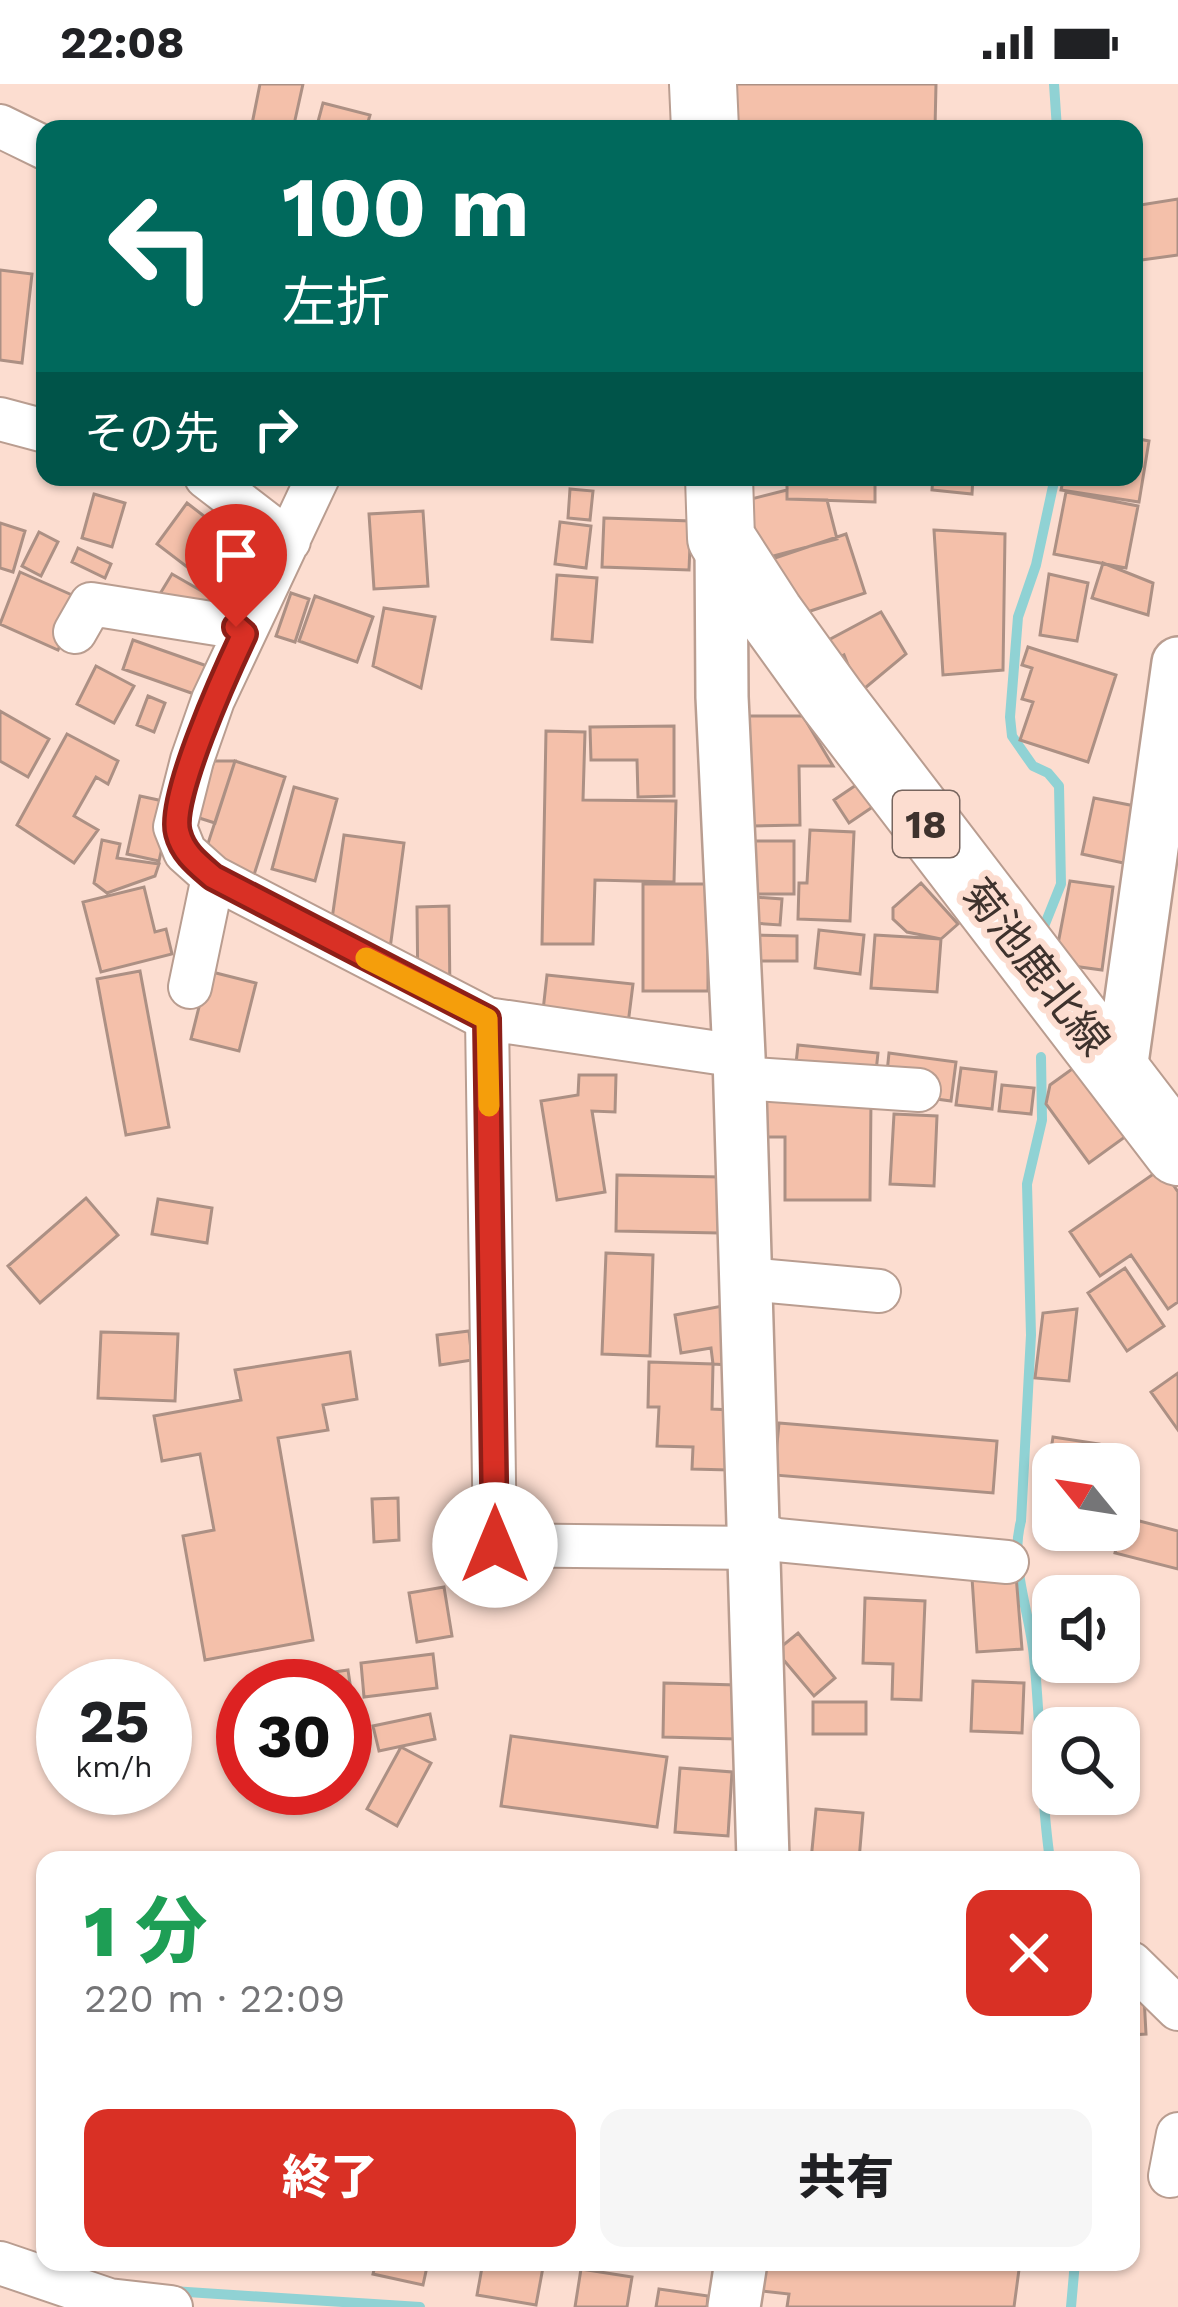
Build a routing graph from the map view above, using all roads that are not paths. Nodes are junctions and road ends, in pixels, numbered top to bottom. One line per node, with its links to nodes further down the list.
1 (703, 84): 2 (main road)
2 (705, 120)
3 (0, 126): 4 (street)
4 (36, 144)
5 (0, 419): 6 (street)
6 (36, 429)
7 (218, 486): 10 (street)
8 (314, 486): 10 (street)
9 (720, 507): 17 (street); 18 (main road, 菊池鹿北線 / 18)
10 (289, 541): 12 (street)
11 (75, 632): 12 (street)
12 (244, 634): 14 (street)
13 (1178, 663): 18 (street)
14 (213, 877): 15 (street); 16 (street)
15 (190, 987)
16 (487, 1019): 17 (street); 23 (street)
17 (739, 1067): 19 (street); 21 (street)
18 (1120, 1077): 20 (main road, 菊池鹿北線 / 18)
19 (919, 1090)
20 (1178, 1152)
21 (747, 1279): 22 (street); 23 (street)
22 (879, 1291)
23 (756, 1540): 24 (street); 25 (street)
24 (1007, 1562)
25 (763, 1851)
26 (1140, 1972): 27 (street)
27 (1178, 2009)
28 (0, 2263): 30 (street)
29 (739, 2271): 32 (street)
30 (83, 2299): 31 (street)
31 (171, 2307)
32 (734, 2307)

